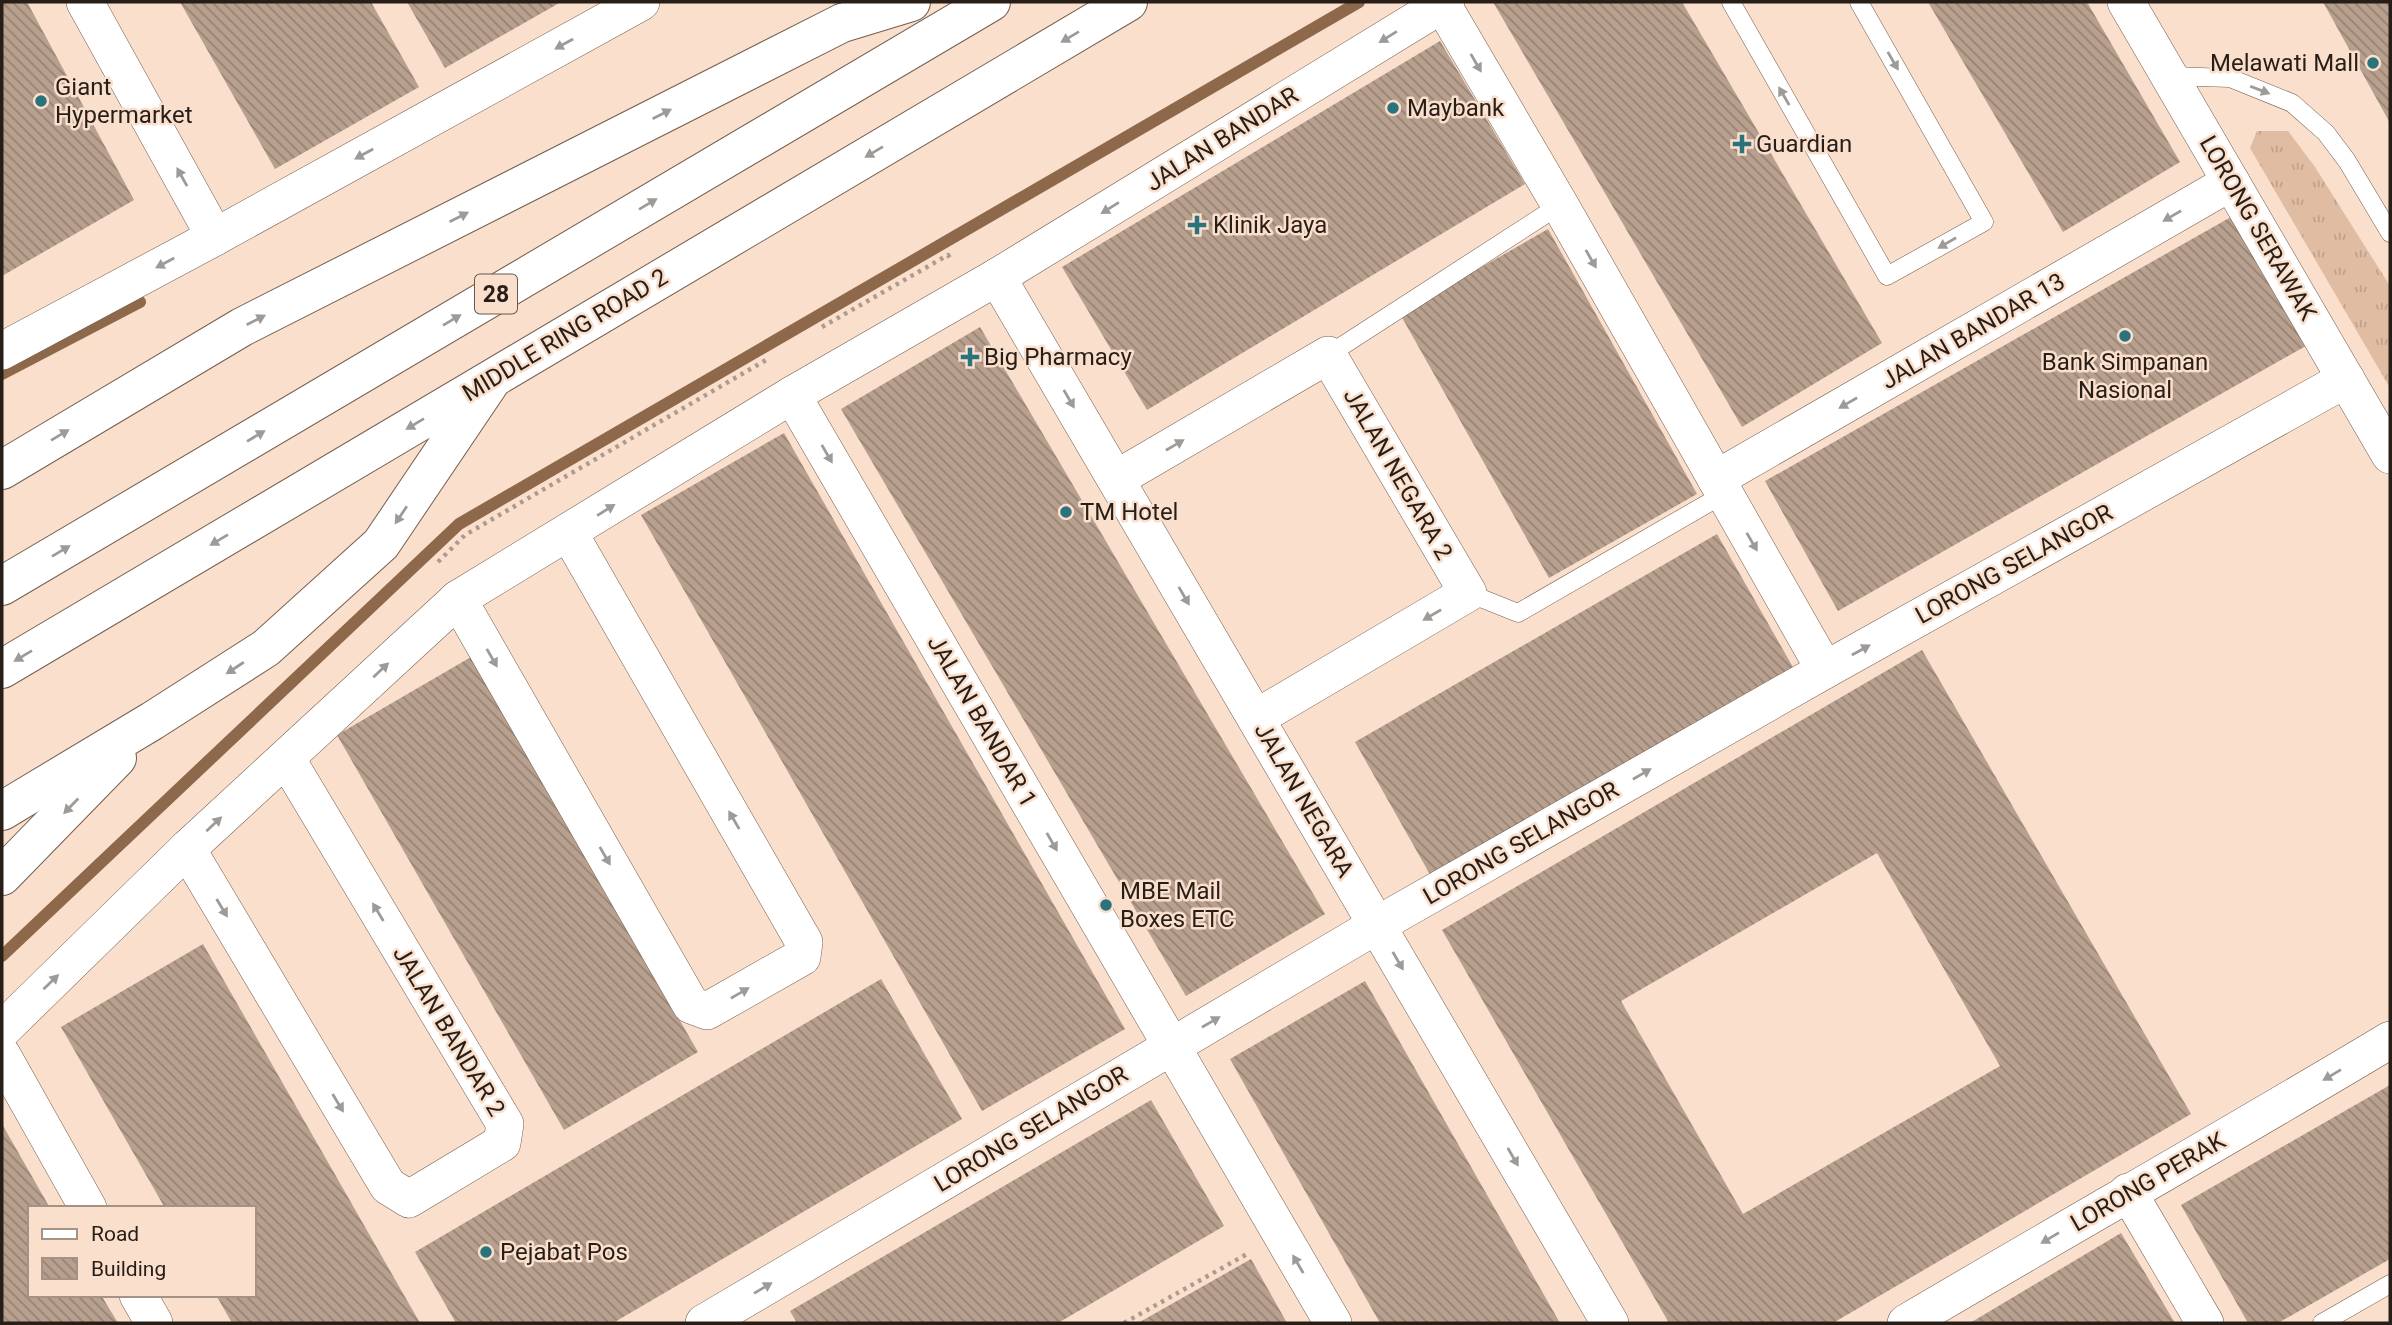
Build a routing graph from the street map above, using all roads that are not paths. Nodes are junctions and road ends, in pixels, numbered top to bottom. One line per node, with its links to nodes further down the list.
1 (85, 2): 14 (street, one-way to 1)
2 (911, 2): 22 (highway, one-way to 2)
3 (991, 2): 26 (highway, 28, one-way to 3)
4 (1128, 2): 18 (highway, MIDDLE RING ROAD 2, one-way to 18)
5 (1731, 2): 6 (lane, one-way to 5)
6 (1859, 2)
7 (1444, 3): 12 (street, one-way to 12); 15 (street, JALAN BANDAR, one-way to 15)
8 (628, 5): 14 (street, one-way to 14)
9 (2132, 6): 10 (street, LORONG SERAWAK)
10 (2170, 76): 11 (street, LORONG SERAWAK); 13 (lane, one-way to 13)
11 (2231, 182): 19 (street, LORONG SERAWAK); 24 (street, JALAN BANDAR 13, one-way to 24)
12 (1560, 205): 17 (lane); 24 (street, one-way to 24)
13 (2390, 233)
14 (215, 237): 16 (street, one-way to 16)
15 (997, 277): 20 (street, JALAN BANDAR); 23 (street, JALAN NEGARA, one-way to 23)
16 (2, 351)
17 (1328, 355): 23 (street, one-way to 17); 27 (street, JALAN NEGARA 2)
18 (494, 377): 29 (highway, MIDDLE RING ROAD 2, one-way to 29); 32 (highway, one-way to 32)
19 (2346, 379): 21 (street, LORONG SERAWAK); 30 (street, LORONG SELANGOR, one-way to 19)
20 (792, 395): 25 (street, JALAN BANDAR, one-way to 20); 40 (street, JALAN BANDAR 1, one-way to 40)
21 (2390, 455)
22 (2, 470)
23 (1116, 479): 31 (street, JALAN NEGARA, one-way to 31)
24 (1720, 487): 27 (lane); 30 (street, one-way to 30)
25 (569, 533): 28 (street, JALAN BANDAR); 28 (street, one-way to 25)
26 (2, 586)
27 (1468, 593): 31 (street, one-way to 31)
28 (458, 599): 33 (street, JALAN BANDAR, one-way to 28)
29 (2, 669)
30 (1825, 670): 37 (street, LORONG SELANGOR, one-way to 30)
31 (1256, 719): 37 (street, JALAN NEGARA)
32 (152, 722): 34 (highway); 36 (highway, one-way to 36)
33 (286, 758): 35 (street, JALAN BANDAR, one-way to 33); 35 (street, JALAN BANDAR 2, one-way to 33)
34 (2, 811)
35 (187, 849): 38 (street, JALAN BANDAR, one-way to 35)
36 (2, 876)
37 (1377, 925): 40 (street, LORONG SELANGOR, one-way to 37); 49 (street, JALAN NEGARA, one-way to 49)
38 (2, 1030)
39 (2390, 1040): 42 (street, LORONG PERAK, one-way to 42)
40 (1171, 1046): 47 (street, LORONG SELANGOR, one-way to 40); 48 (street, JALAN BANDAR 1, one-way to 40)
41 (2, 1055): 43 (street)
42 (2128, 1192): 50 (street, LORONG PERAK, one-way to 50); 51 (street)
43 (87, 1206)
44 (2390, 1284): 52 (lane)
45 (139, 1297): 46 (street)
46 (154, 1323)
47 (704, 1323)
48 (1333, 1323)
49 (1610, 1323)
50 (1906, 1323)
51 (2205, 1323)
52 (2322, 1323)

